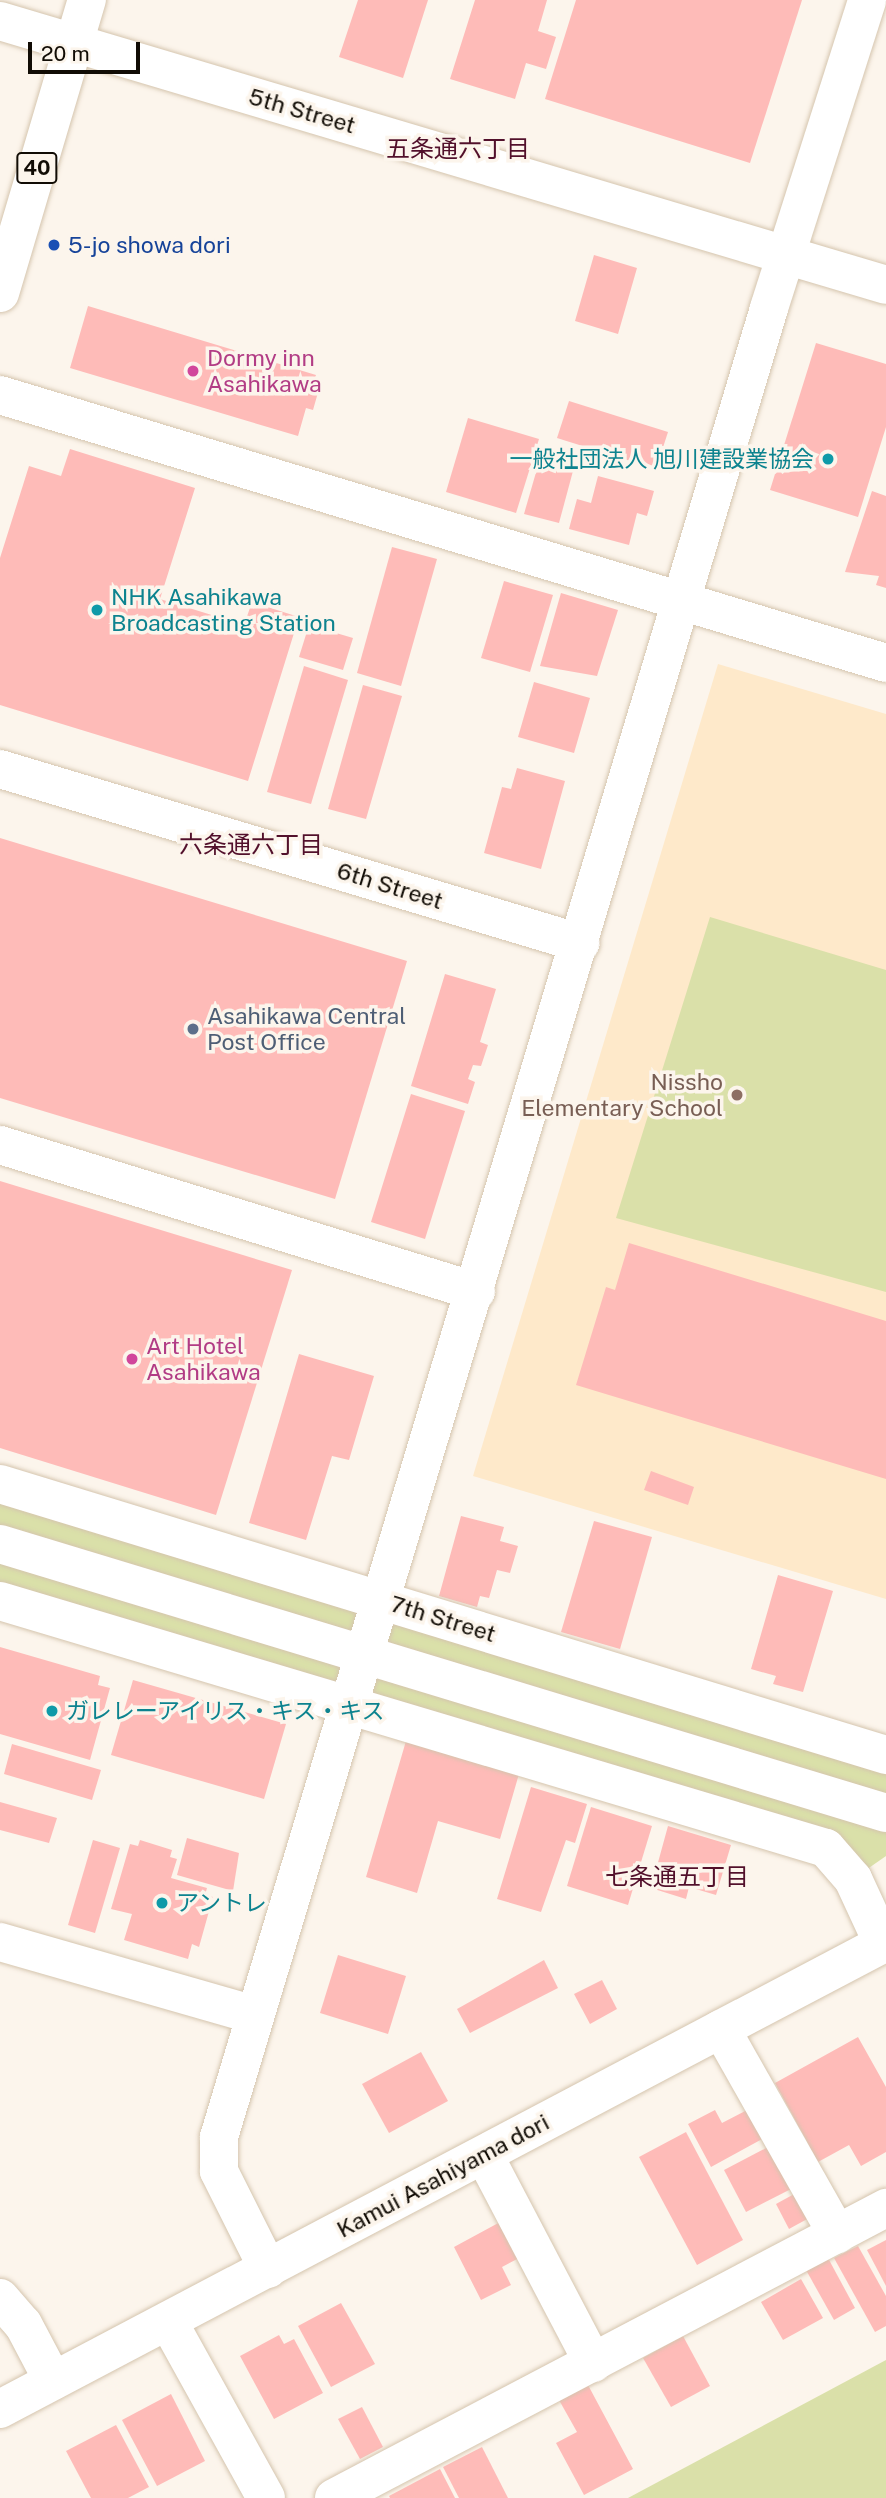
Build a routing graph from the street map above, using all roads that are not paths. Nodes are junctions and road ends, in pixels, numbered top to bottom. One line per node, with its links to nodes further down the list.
1 (87, 0): 4 (main road, 40)
2 (867, 0): 5 (main road)
3 (0, 21): 4 (main road, 5th Street)
4 (74, 44): 5 (main road, 5th Street); 7 (main road, 40)
5 (785, 254): 6 (main road, 5th Street); 9 (main road)
6 (886, 285)
7 (0, 293)
8 (0, 395): 9 (main road)
9 (682, 600): 10 (main road); 12 (main road)
10 (886, 663)
11 (0, 769): 12 (main road, 6th Street)
12 (579, 943): 14 (main road)
13 (0, 1145): 14 (main road)
14 (476, 1291): 18 (main road)
15 (0, 1484): 18 (main road, 7th Street)
16 (0, 1544): 19 (main road)
17 (0, 1601): 20 (main road)
18 (383, 1601): 19 (main road); 21 (main road, 7th Street)
19 (365, 1654): 20 (main road); 22 (main road)
20 (350, 1707): 24 (main road); 25 (main road)
21 (886, 1755)
22 (886, 1813)
23 (0, 1942): 25 (main road)
24 (884, 1943): 26 (main road, Kamui Asahiyama dori)
25 (255, 2015): 30 (main road)
26 (721, 2029): 27 (main road, Kamui Asahiyama dori); 29 (main road)
27 (484, 2155): 30 (main road, Kamui Asahiyama dori); 33 (main road)
28 (886, 2208): 29 (main road)
29 (837, 2234): 33 (main road)
30 (268, 2269): 32 (main road, Kamui Asahiyama dori)
31 (0, 2298): 34 (main road)
32 (169, 2321): 34 (main road, Kamui Asahiyama dori); 36 (main road)
33 (593, 2362): 37 (main road)
34 (53, 2381): 35 (main road, Kamui Asahiyama dori)
35 (0, 2409)
36 (266, 2498)
37 (334, 2498)

